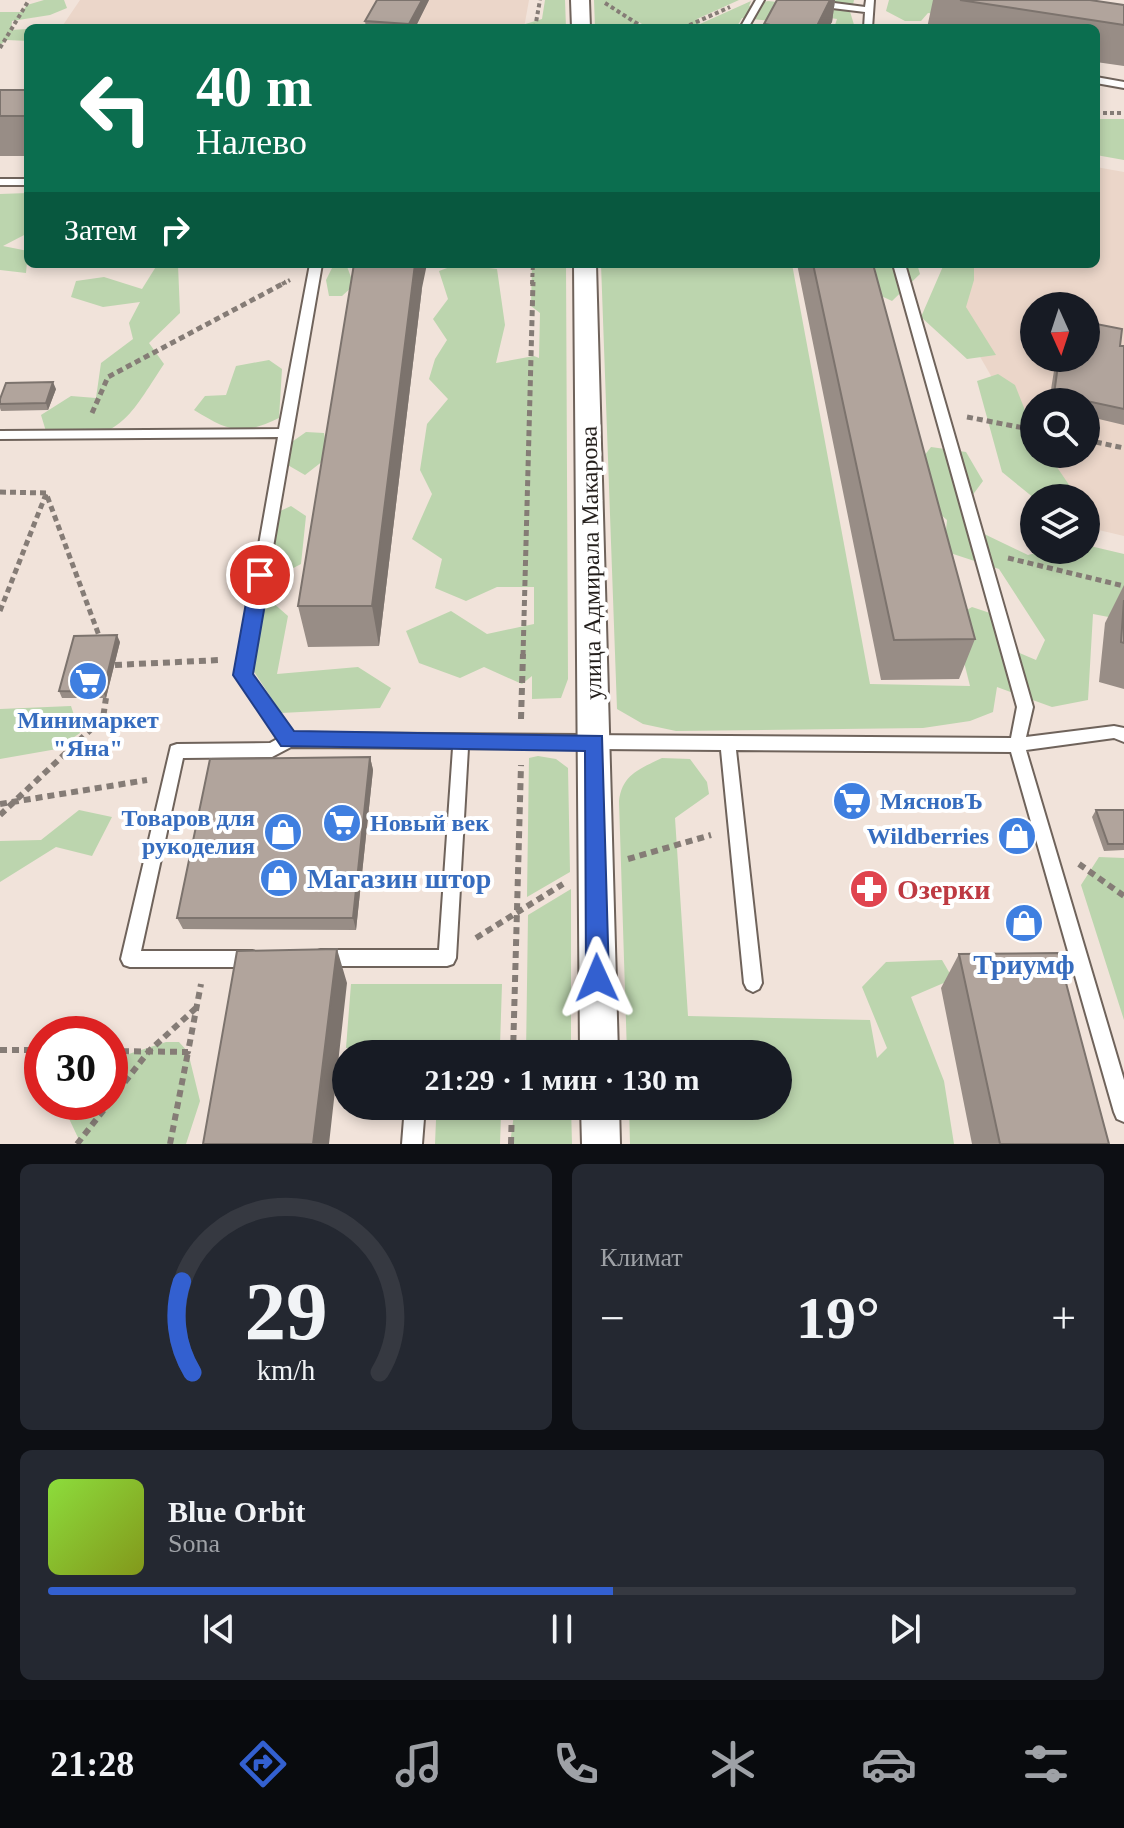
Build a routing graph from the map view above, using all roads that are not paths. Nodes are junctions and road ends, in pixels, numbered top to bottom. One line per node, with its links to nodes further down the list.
1 (580, 0): 5 (street)
2 (760, 0): 6 (lane)
3 (791, 0): 4 (lane)
4 (870, 5)
5 (581, 24)
6 (746, 24)
7 (1100, 81): 8 (lane)
8 (1124, 85)
9 (0, 182): 10 (lane)
10 (24, 182)
11 (315, 268): 14 (lane)
12 (585, 268): 19 (street, улица Адмирала Макарова)
13 (900, 268): 20 (lane)
14 (285, 433): 15 (lane); 17 (lane)
15 (0, 435)
16 (1124, 735): 20 (lane)
17 (289, 740): 18 (lane); 22 (lane)
18 (461, 740): 19 (lane); 23 (lane)
19 (595, 742): 21 (lane); 25 (street, улица Адмирала Макарова)
20 (1017, 745): 21 (lane); 26 (lane)
21 (728, 746): 24 (lane)
22 (266, 959)
23 (296, 959)
24 (753, 983)
25 (599, 1040)
26 (1124, 1112)
27 (414, 1120): 29 (lane)
28 (600, 1120): 30 (street)
29 (412, 1144)
30 (601, 1144)

